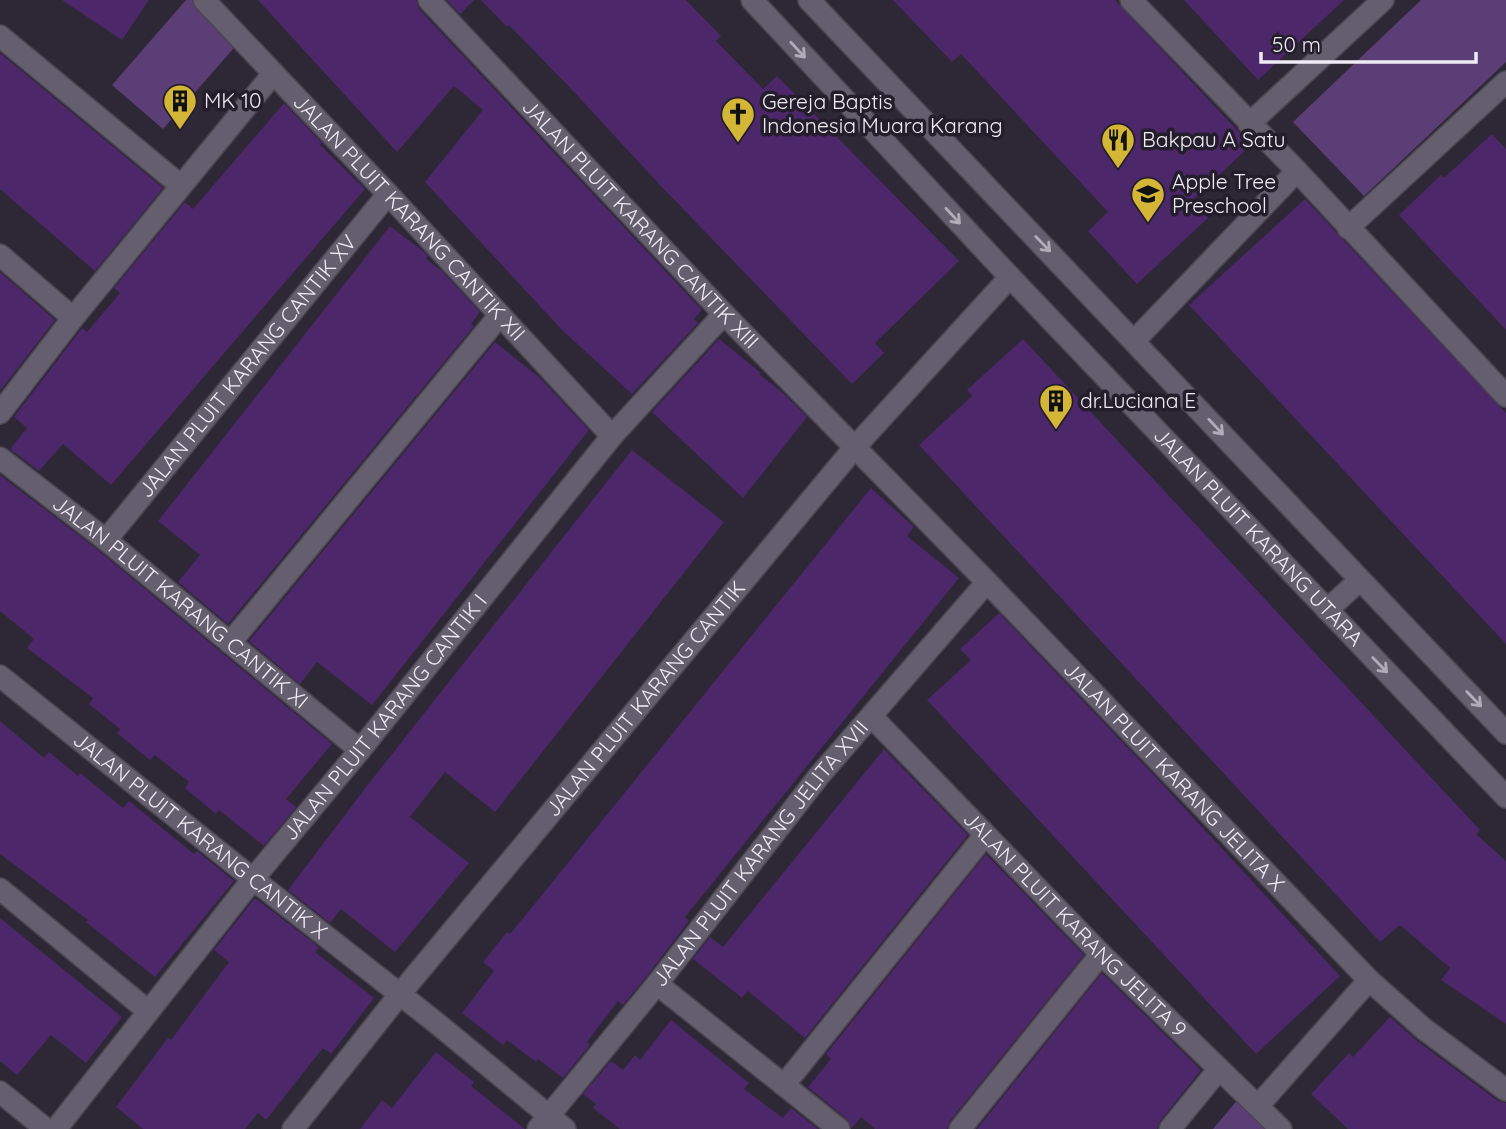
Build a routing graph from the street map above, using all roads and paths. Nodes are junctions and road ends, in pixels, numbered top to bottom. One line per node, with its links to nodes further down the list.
1 (204, 0): 8 (street, JALAN PLUIT KARANG CANTIK XII)
2 (429, 0): 17 (street, JALAN PLUIT KARANG CANTIK XIII)
3 (752, 0): 16 (street, JALAN PLUIT KARANG UTARA, one-way to 16)
4 (809, 0): 20 (street, JALAN PLUIT KARANG UTARA, one-way to 20)
5 (1130, 0): 10 (street)
6 (1383, 0): 10 (street)
7 (0, 36): 12 (street)
8 (273, 74): 12 (street); 13 (street, JALAN PLUIT KARANG CANTIK XII)
9 (1501, 96): 14 (street)
10 (1250, 124): 11 (street)
11 (1297, 172): 14 (street); 20 (street)
12 (180, 185): 19 (street)
13 (388, 194): 18 (street, JALAN PLUIT KARANG CANTIK XII); 26 (street, JALAN PLUIT KARANG CANTIK XV)
14 (1348, 228): 21 (street)
15 (0, 255): 19 (street)
16 (1010, 277): 24 (street, JALAN PLUIT KARANG CANTIK); 29 (street, JALAN PLUIT KARANG UTARA)
17 (724, 314): 23 (street, JALAN PLUIT KARANG CANTIK I); 24 (street, JALAN PLUIT KARANG CANTIK XIII)
18 (500, 315): 23 (street, JALAN PLUIT KARANG CANTIK XII); 30 (street)
19 (73, 317): 22 (street)
20 (1135, 341): 27 (street, JALAN PLUIT KARANG UTARA, one-way to 27)
21 (1506, 396)
22 (0, 412)
23 (612, 436): 34 (street, JALAN PLUIT KARANG CANTIK I)
24 (855, 447): 28 (street, JALAN PLUIT KARANG JELITA X); 42 (street, JALAN PLUIT KARANG CANTIK)
25 (0, 458): 26 (street, JALAN PLUIT KARANG CANTIK XI)
26 (106, 540): 30 (street, JALAN PLUIT KARANG CANTIK XI)
27 (1360, 580): 29 (street); 33 (street, JALAN PLUIT KARANG UTARA, one-way to 33)
28 (988, 582): 32 (street, JALAN PLUIT KARANG JELITA XVII); 40 (street, JALAN PLUIT KARANG JELITA X)
29 (1327, 610): 35 (street, JALAN PLUIT KARANG UTARA, one-way to 35)
30 (230, 643): 34 (street, JALAN PLUIT KARANG CANTIK XI)
31 (0, 676): 37 (street, JALAN PLUIT KARANG CANTIK X)
32 (872, 717): 36 (street, JALAN PLUIT KARANG JELITA 9); 41 (street, JALAN PLUIT KARANG JELITA XVII)
33 (1506, 733)
34 (360, 750): 37 (street, JALAN PLUIT KARANG CANTIK I)
35 (1506, 797)
36 (985, 835): 39 (street, JALAN PLUIT KARANG JELITA 9); 45 (street)
37 (253, 879): 42 (street, JALAN PLUIT KARANG CANTIK X); 43 (street, JALAN PLUIT KARANG CANTIK I)
38 (0, 889): 43 (street)
39 (1101, 954): 44 (street, JALAN PLUIT KARANG JELITA 9); 54 (street)
40 (1369, 981): 46 (street, JALAN PLUIT KARANG JELITA X); 48 (street)
41 (657, 984): 45 (street); 49 (street, JALAN PLUIT KARANG JELITA XVII)
42 (400, 994): 49 (street, JALAN PLUIT KARANG CANTIK X); 52 (street, JALAN PLUIT KARANG CANTIK)
43 (148, 1011): 51 (street, JALAN PLUIT KARANG CANTIK I)
44 (1220, 1069): 48 (street, JALAN PLUIT KARANG JELITA 9); 55 (street)
45 (784, 1085): 53 (street)
46 (1506, 1090)
47 (0, 1092): 50 (street)
48 (1258, 1106): 56 (street, JALAN PLUIT KARANG JELITA 9)
49 (551, 1124)
50 (46, 1129)
51 (56, 1129)
52 (293, 1129)
53 (839, 1129)
54 (960, 1129)
55 (1170, 1129)
56 (1281, 1129)

